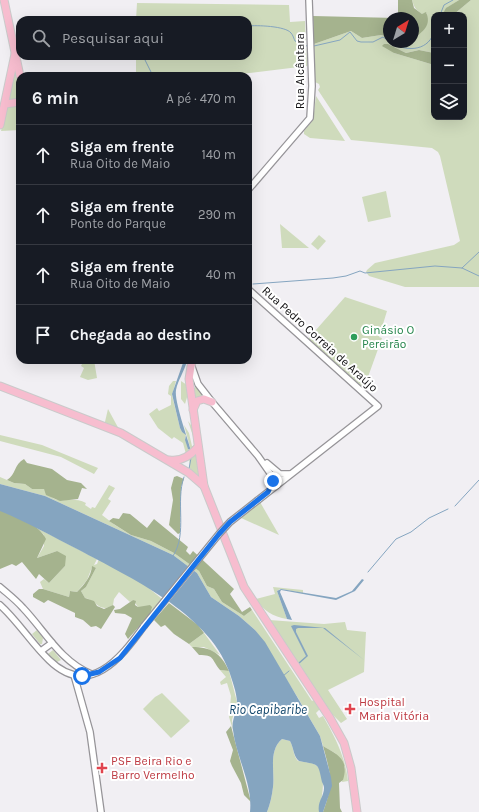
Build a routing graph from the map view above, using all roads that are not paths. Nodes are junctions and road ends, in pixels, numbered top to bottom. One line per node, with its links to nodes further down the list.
1 (4, 0): 3 (main road)
2 (309, 0): 9 (street, Rua Alcântara)
3 (16, 52): 7 (main road)
4 (17, 60): 5 (main road)
5 (19, 72)
6 (16, 103): 7 (main road)
7 (5, 104): 8 (main road)
8 (0, 124)
9 (252, 185)
10 (252, 293): 20 (street, Rua Pedro Correia de Araújo)
11 (192, 364): 15 (main road)
12 (193, 364): 14 (street)
13 (0, 386): 18 (main road)
14 (212, 402): 15 (main road); 17 (street)
15 (193, 411): 16 (main road)
16 (196, 449): 18 (main road); 23 (main road)
17 (258, 456): 19 (street); 21 (street)
18 (166, 459): 23 (main road)
19 (277, 471): 20 (street); 22 (street)
20 (290, 474): 22 (street)
21 (272, 476): 22 (street); 24 (street)
22 (279, 481): 24 (street)
23 (204, 488): 32 (main road)
24 (268, 492): 29 (street, bridge)
25 (0, 587): 27 (street)
26 (0, 605): 28 (street)
27 (52, 643): 28 (street); 29 (street)
28 (41, 651): 30 (street)
29 (91, 674): 30 (street)
30 (74, 675): 31 (street)
31 (101, 812)
32 (357, 812)

